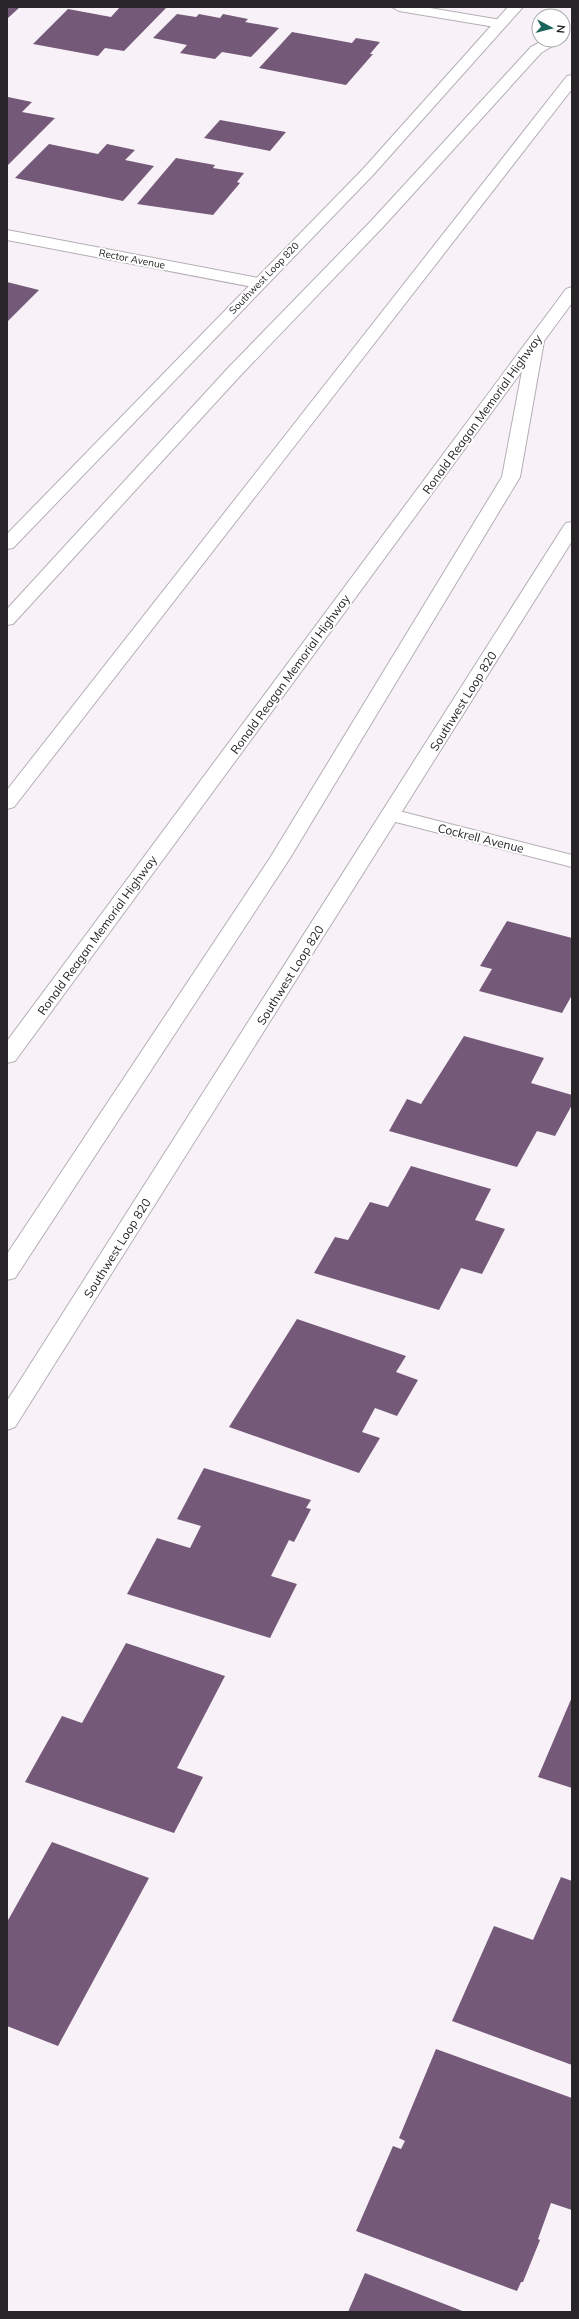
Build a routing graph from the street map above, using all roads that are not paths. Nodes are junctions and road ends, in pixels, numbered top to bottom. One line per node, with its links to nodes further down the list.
1 (399, 7): 3 (main road)
2 (516, 7): 3 (main road, Southwest Loop 820)
3 (501, 24): 7 (main road, Southwest Loop 820)
4 (540, 48): 12 (main road)
5 (572, 79): 13 (main road)
6 (7, 235): 7 (main road, Rector Avenue)
7 (258, 283): 11 (main road, Southwest Loop 820)
8 (572, 292): 9 (main road, Ronald Reagan Memorial Highway)
9 (536, 342): 16 (main road, Ronald Reagan Memorial Highway); 17 (main road)
10 (572, 527): 14 (main road, Southwest Loop 820)
11 (7, 544)
12 (7, 620)
13 (7, 803)
14 (391, 815): 15 (main road, Cockrell Avenue); 18 (main road, Southwest Loop 820)
15 (572, 861)
16 (7, 1056)
17 (7, 1272)
18 (7, 1422)

